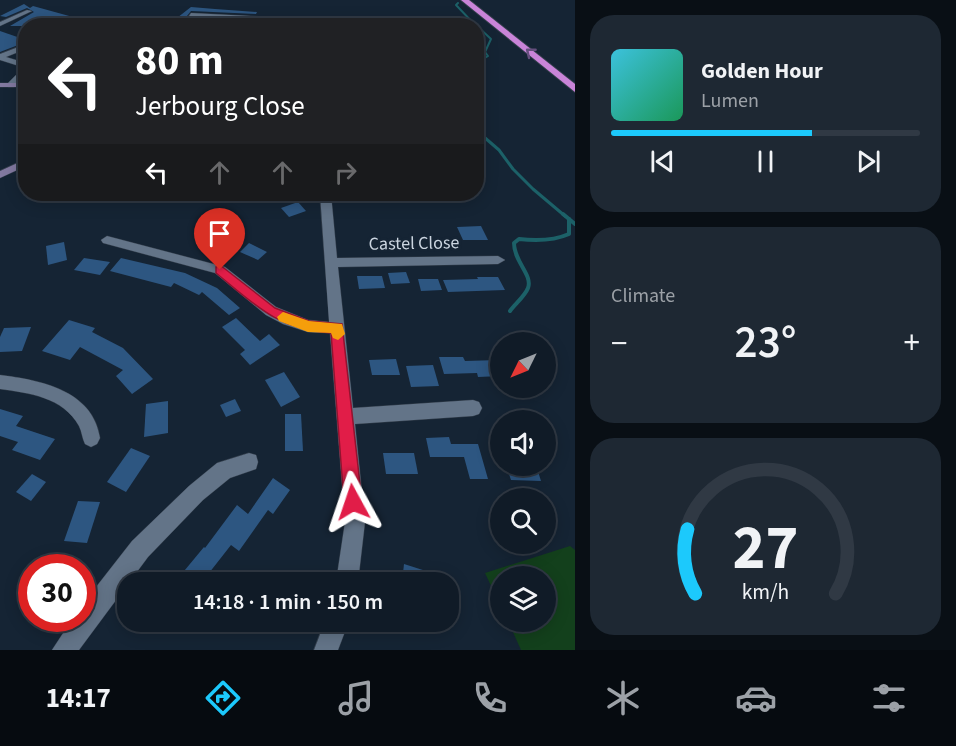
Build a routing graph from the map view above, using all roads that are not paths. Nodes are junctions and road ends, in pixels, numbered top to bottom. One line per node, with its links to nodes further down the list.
1 (465, 0): 15 (highway, one-way to 1)
2 (478, 0): 8 (highway)
3 (29, 11): 6 (street)
4 (191, 15): 5 (street)
5 (218, 18)
6 (0, 24)
7 (18, 49): 9 (street)
8 (549, 55)
9 (0, 57): 10 (street)
10 (18, 63)
11 (18, 78): 12 (street)
12 (11, 85): 13 (street); 14 (street)
13 (18, 85)
14 (0, 86)
15 (575, 89)
16 (18, 166): 17 (street)
17 (0, 176)
18 (326, 201): 21 (street)
19 (107, 240): 22 (street)
20 (498, 260): 21 (street, Castel Close)
21 (332, 263): 22 (street)
22 (337, 328): 25 (street)
23 (0, 382): 26 (street)
24 (473, 408): 25 (street)
25 (345, 417): 28 (street)
26 (91, 438)
27 (249, 462): 31 (street)
28 (348, 572)
29 (334, 632): 30 (street)
30 (329, 649)
31 (64, 650)

